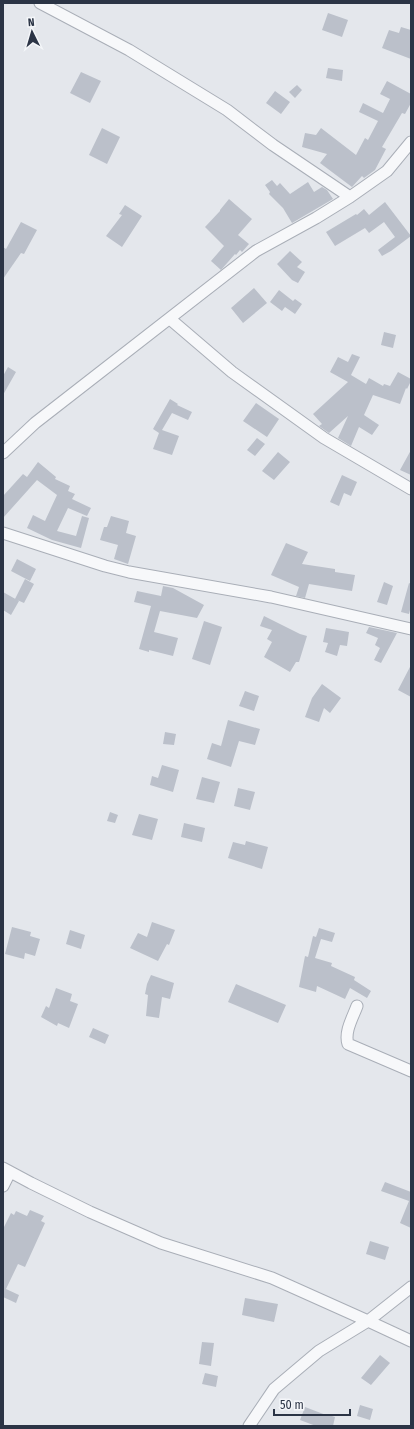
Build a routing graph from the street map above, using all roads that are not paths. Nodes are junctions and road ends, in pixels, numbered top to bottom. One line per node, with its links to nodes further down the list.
1 (40, 3): 3 (street)
2 (411, 142): 3 (street)
3 (350, 197): 4 (street)
4 (170, 319): 5 (street); 6 (street)
5 (3, 453)
6 (411, 489)
7 (3, 533): 8 (street)
8 (411, 630)
9 (357, 1006): 10 (street)
10 (411, 1071)
11 (6, 1170): 12 (street); 14 (street)
12 (3, 1186)
13 (411, 1287): 14 (street)
14 (368, 1321): 15 (street); 16 (street)
15 (411, 1341)
16 (249, 1426)

